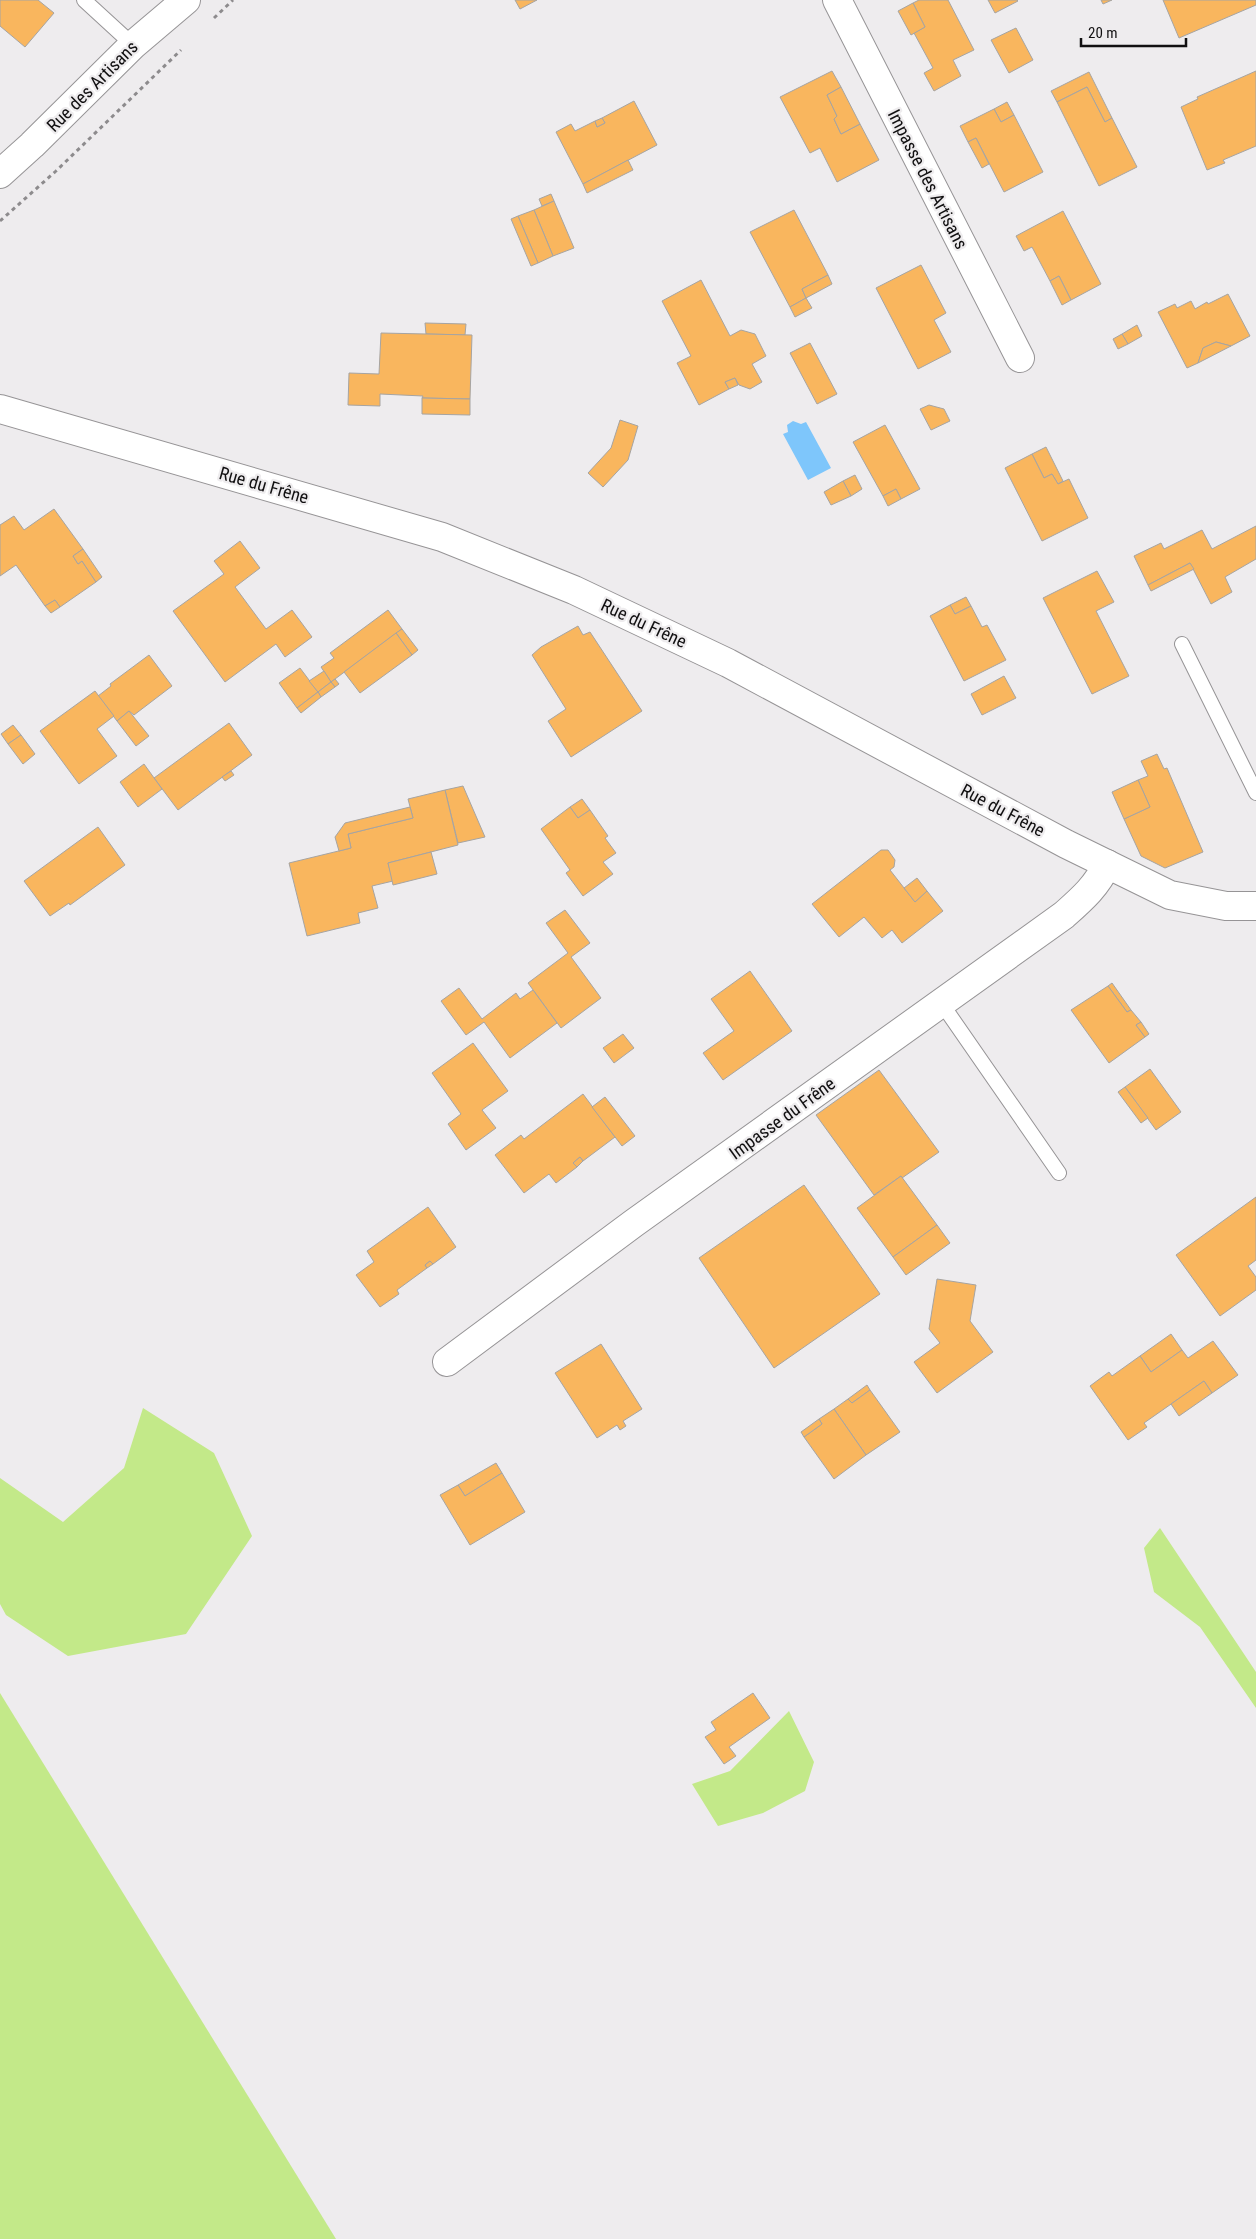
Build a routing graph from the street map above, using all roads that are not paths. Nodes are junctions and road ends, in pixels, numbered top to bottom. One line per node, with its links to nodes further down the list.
1 (84, 0): 4 (lane)
2 (186, 0): 4 (street, Rue des Artisans)
3 (837, 0): 6 (street, Impasse des Artisans)
4 (133, 45): 5 (street, Rue des Artisans)
5 (0, 174)
6 (1020, 358)
7 (0, 409): 10 (street, Rue du Frêne)
8 (1182, 644): 9 (lane)
9 (1256, 793)
10 (1108, 864): 11 (street, Rue du Frêne); 12 (street, Impasse du Frêne)
11 (1256, 906)
12 (942, 1004): 13 (lane); 14 (street, Impasse du Frêne)
13 (1059, 1173)
14 (447, 1362)

